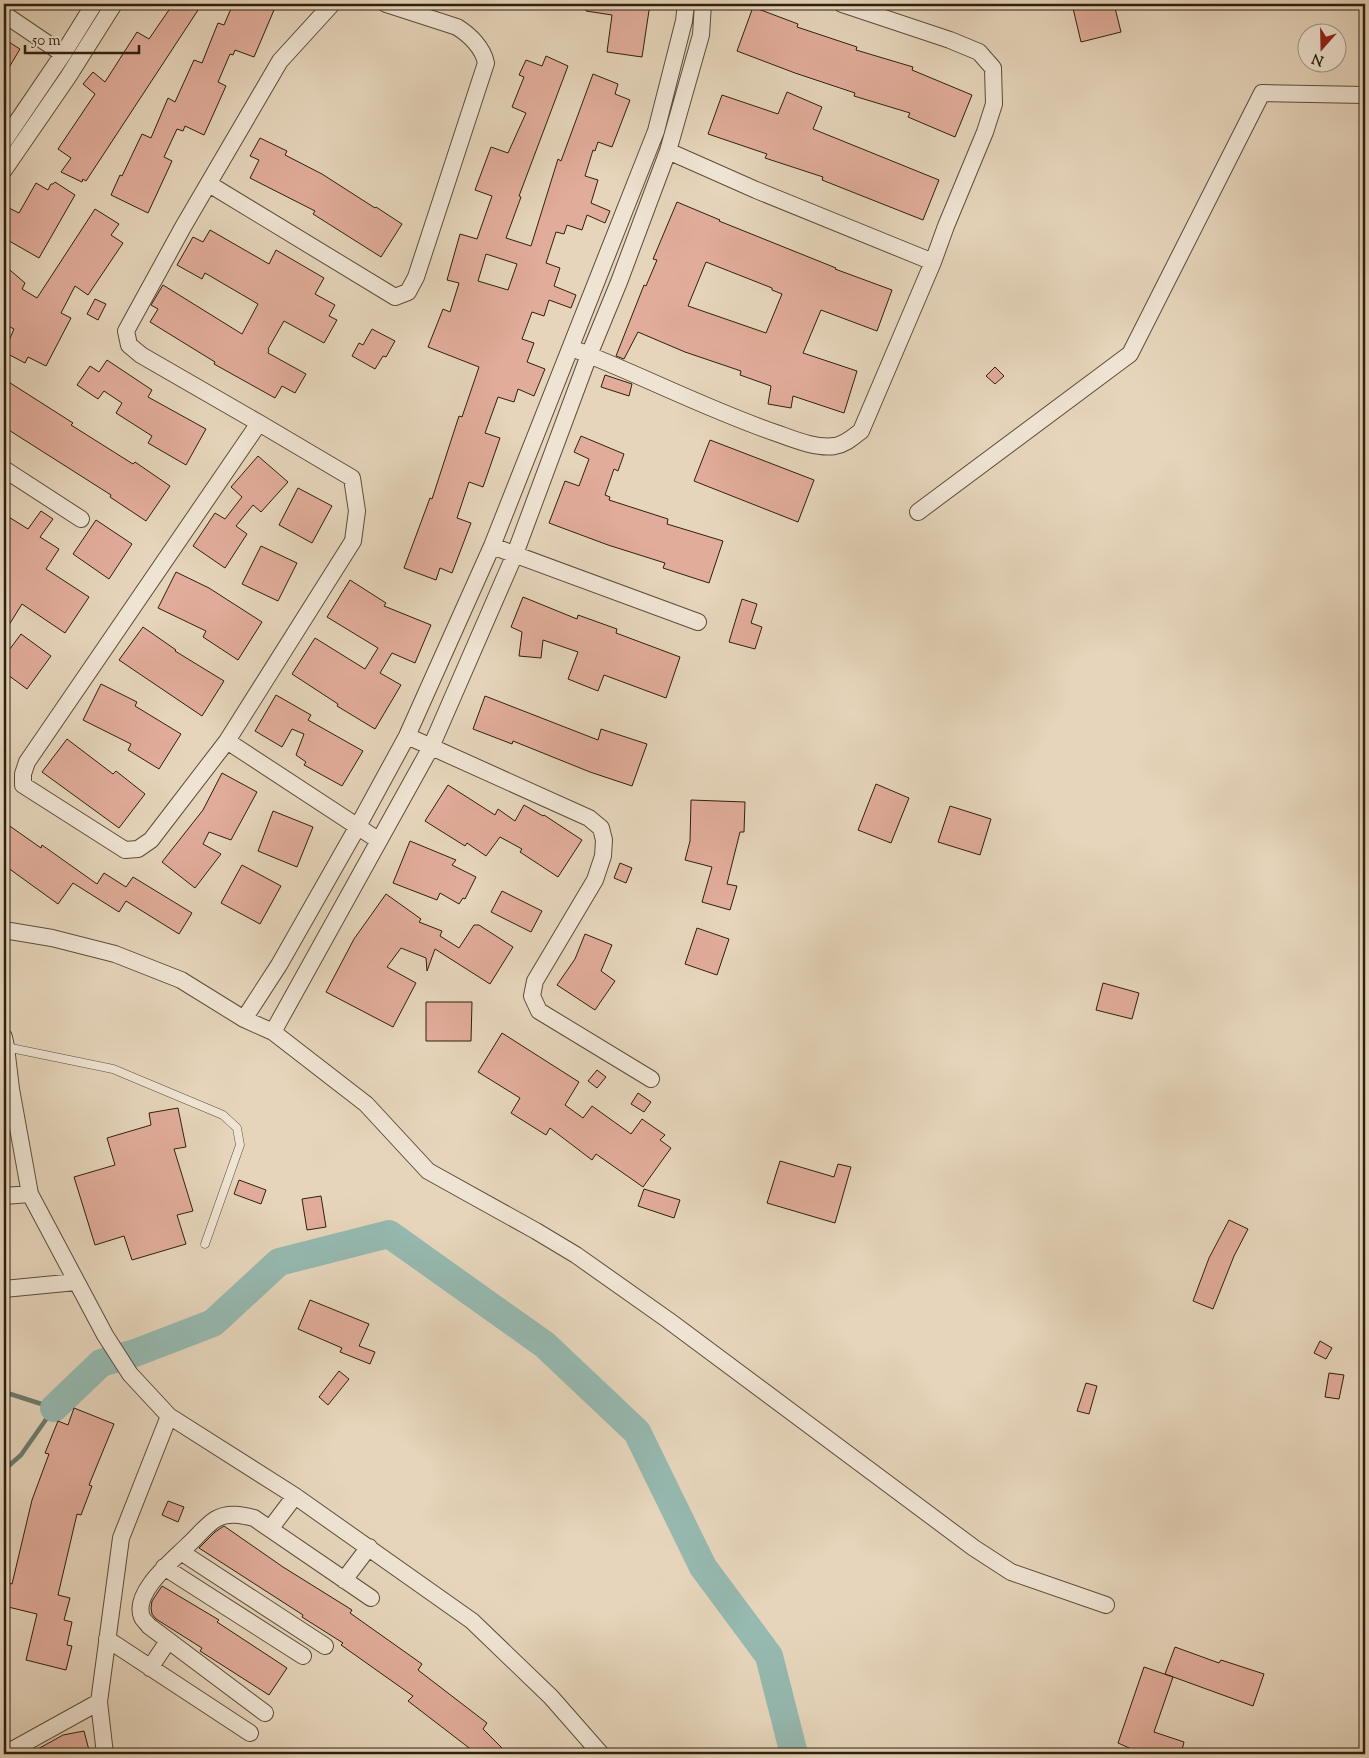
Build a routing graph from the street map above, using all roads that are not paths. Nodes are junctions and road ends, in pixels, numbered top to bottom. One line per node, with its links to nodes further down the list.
1 (94, 4): 9 (street)
2 (114, 4): 13 (street)
3 (332, 4): 14 (street)
4 (386, 4): 14 (street)
5 (686, 4): 16 (street)
6 (703, 4): 12 (street)
7 (842, 4): 15 (street)
8 (4, 14): 9 (street)
9 (63, 54): 11 (street)
10 (1365, 95): 20 (street)
11 (4, 140)
12 (668, 151): 15 (street); 17 (street)
13 (4, 170)
14 (209, 184): 18 (street)
15 (932, 262): 17 (street)
16 (570, 347): 17 (street); 22 (street)
17 (589, 355): 23 (street)
18 (259, 423): 26 (street); 26 (street)
19 (4, 469): 21 (street)
20 (918, 512)
21 (81, 519)
22 (492, 546): 23 (street); 25 (street)
23 (515, 554): 24 (street); 27 (street)
24 (698, 622)
25 (407, 736): 27 (street); 28 (street)
26 (227, 741): 28 (street)
27 (431, 747): 29 (street); 34 (street)
28 (358, 826): 29 (street); 31 (street)
29 (378, 840): 32 (street)
30 (4, 930): 31 (street)
31 (244, 1019): 32 (street)
32 (273, 1032): 50 (street)
33 (5, 1042): 35 (street); 38 (lane)
34 (651, 1080)
35 (7, 1089): 36 (street)
36 (30, 1194): 37 (street); 39 (street)
37 (4, 1196)
38 (206, 1244)
39 (76, 1282): 40 (street); 41 (street)
40 (4, 1289)
41 (169, 1416): 42 (street); 52 (street)
42 (295, 1496): 43 (street); 44 (street)
43 (270, 1529): 45 (street); 47 (street)
44 (369, 1547): 47 (street); 64 (street)
45 (182, 1552): 46 (street); 49 (street)
46 (164, 1567): 51 (street); 53 (street)
47 (344, 1580): 48 (street)
48 (371, 1598)
49 (254, 1600): 51 (street); 54 (street)
50 (1106, 1605)
51 (242, 1617): 55 (street)
52 (107, 1639): 56 (street); 58 (street)
53 (168, 1641): 56 (street); 57 (street)
54 (324, 1646)
55 (303, 1656)
56 (150, 1668): 60 (street)
57 (236, 1692): 59 (street); 60 (street)
58 (99, 1702): 62 (street); 63 (street)
59 (265, 1713)
60 (220, 1714): 61 (street)
61 (250, 1733)
62 (5, 1754)
63 (105, 1754)
64 (601, 1754)

